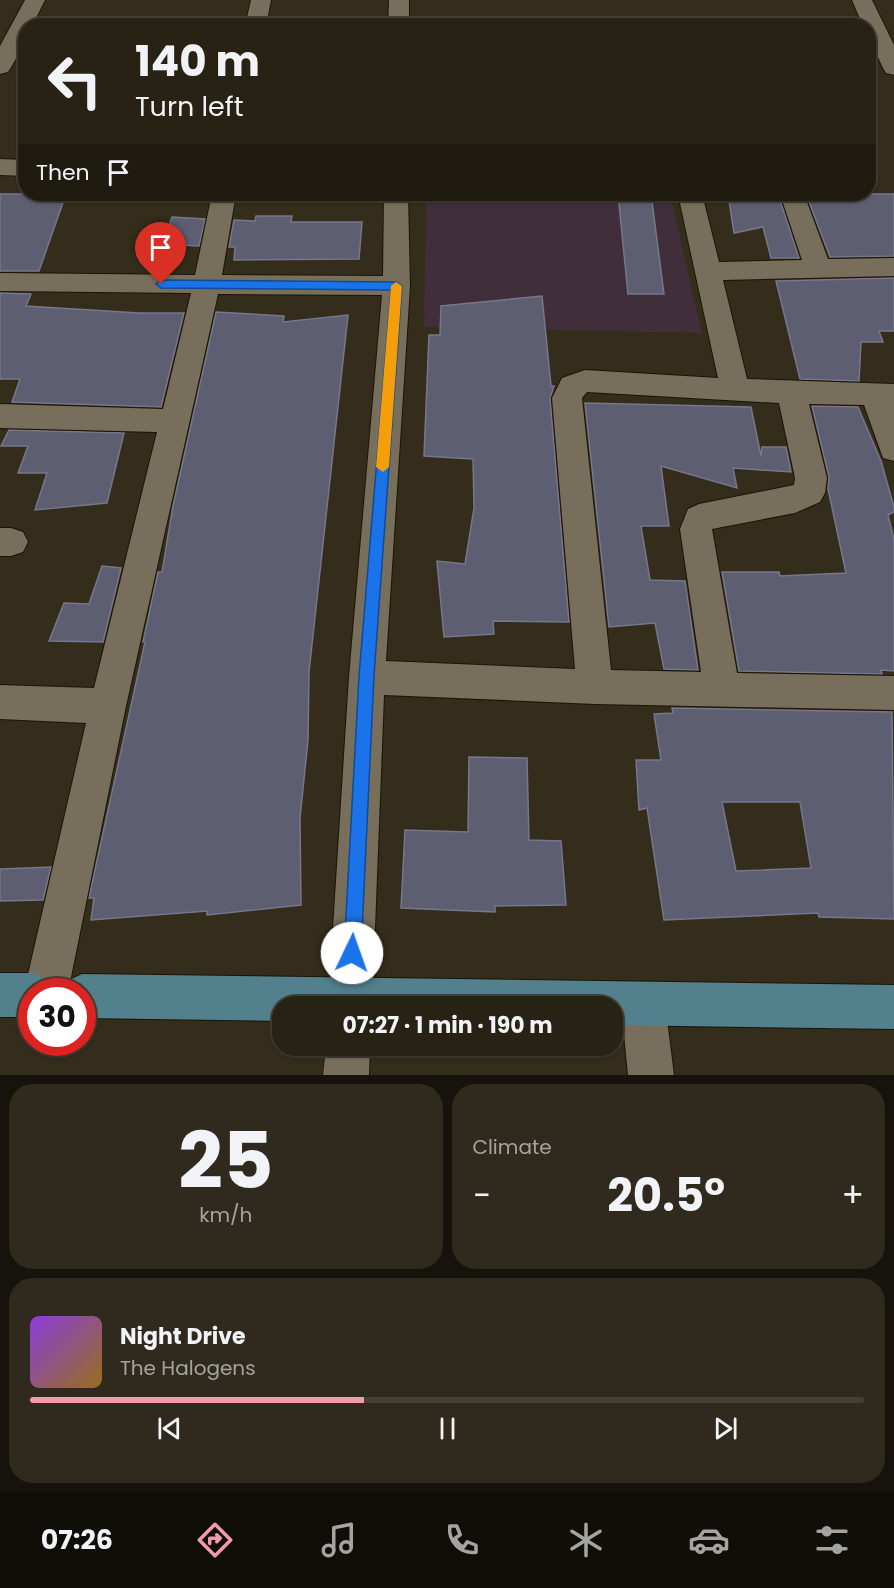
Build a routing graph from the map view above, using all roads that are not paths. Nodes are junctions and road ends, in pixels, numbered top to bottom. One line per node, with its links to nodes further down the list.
1 (35, 0): 5 (street)
2 (261, 0): 6 (street)
3 (399, 0): 7 (street)
4 (862, 0): 8 (street)
5 (28, 18)
6 (257, 18)
7 (398, 18)
8 (870, 18)
9 (876, 33): 11 (street)
10 (18, 41): 12 (street)
11 (886, 57)
12 (0, 68)
13 (0, 167): 14 (street)
14 (18, 168)
15 (223, 201): 23 (street)
16 (396, 201): 24 (street)
17 (692, 201): 21 (street)
18 (794, 201): 20 (street)
19 (894, 267): 20 (street)
20 (818, 268): 21 (street)
21 (707, 271): 25 (street)
22 (0, 282): 23 (street)
23 (207, 284): 24 (street); 29 (street)
24 (396, 286): 31 (street)
25 (735, 390): 26 (street); 32 (street)
26 (791, 392): 27 (street); 33 (street)
27 (885, 395): 30 (street)
28 (0, 416): 29 (street)
29 (174, 421): 36 (street)
30 (894, 449)
31 (367, 676): 32 (street); 41 (street)
32 (595, 687): 33 (street)
33 (722, 689): 34 (street)
34 (894, 693)
35 (0, 702): 36 (street)
36 (108, 706): 37 (street)
37 (49, 978)
38 (0, 994): 39 (main road)
39 (18, 995)
40 (96, 996): 42 (main road)
41 (350, 996)
42 (272, 1001)
43 (623, 1004): 44 (main road)
44 (643, 1004): 45 (main road); 48 (street)
45 (894, 1007)
46 (347, 1056): 47 (street)
47 (346, 1075)
48 (651, 1075)

